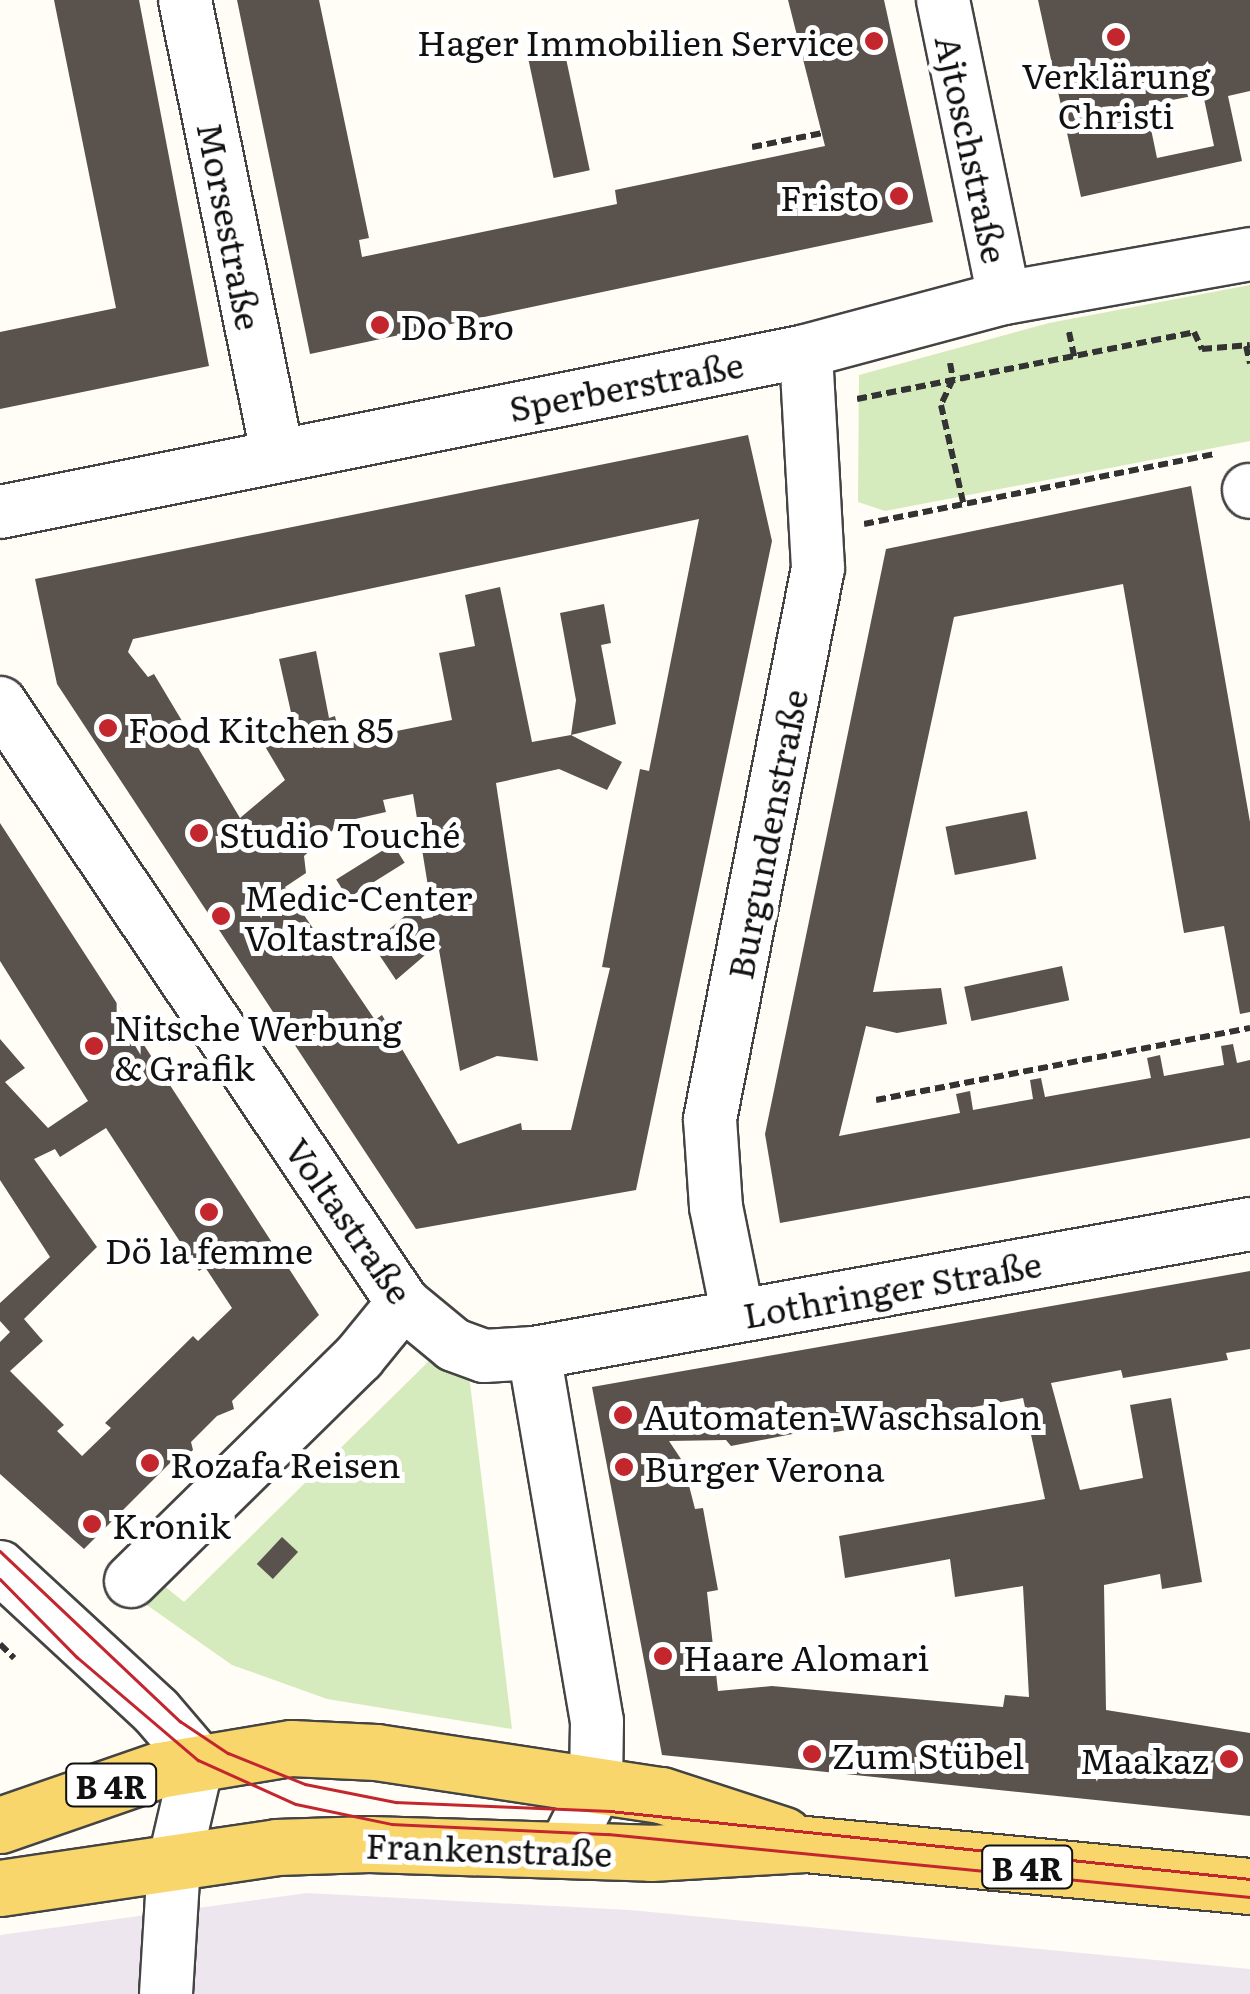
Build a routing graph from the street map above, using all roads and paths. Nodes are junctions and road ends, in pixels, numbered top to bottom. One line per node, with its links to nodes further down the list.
1 (185, 0): 13 (street, Morsestraße)
2 (943, 0): 6 (street, Ajtoschstraße)
3 (823, 133): 4 (path)
4 (752, 147)
5 (1250, 254): 6 (street, Sperberstraße)
6 (1004, 298): 7 (street, Sperberstraße)
7 (940, 317): 9 (street, Sperberstraße); 11 (path)
8 (1248, 345): 10 (path); 11 (path)
9 (806, 350): 12 (street, Burgundenstraße); 13 (street, Sperberstraße)
10 (1250, 364)
11 (953, 380): 12 (path); 15 (path)
12 (811, 408): 17 (street, Burgundenstraße)
13 (277, 452): 16 (street, Sperberstraße)
14 (1243, 478): 15 (path)
15 (964, 506): 17 (path)
16 (0, 512)
17 (816, 532): 23 (street, Burgundenstraße)
18 (0, 703): 22 (street, Voltastraße)
19 (1250, 1028): 20 (path)
20 (876, 1100)
21 (1250, 1224): 23 (street, Lothringer Straße)
22 (403, 1303): 24 (street, Voltastraße); 26 (street)
23 (738, 1316): 24 (street, Lothringer Straße)
24 (534, 1353): 30 (street)
25 (0, 1566): 29 (street)
26 (131, 1581)
27 (0, 1644): 28 (path)
28 (14, 1658)
29 (198, 1760): 30 (main road, Frankenstraße / B 4R); 31 (main road, Frankenstraße / B 4R); 34 (street)
30 (596, 1787): 32 (main road, Frankenstraße / B 4R); 33 (street)
31 (0, 1825)
32 (805, 1844): 33 (main road, Frankenstraße / B 4R); 35 (main road, Frankenstraße / B 4R)
33 (565, 1848): 34 (main road, Frankenstraße / B 4R)
34 (174, 1863): 36 (main road, Frankenstraße / B 4R); 37 (street)
35 (1250, 1886)
36 (0, 1888)
37 (166, 1994)

